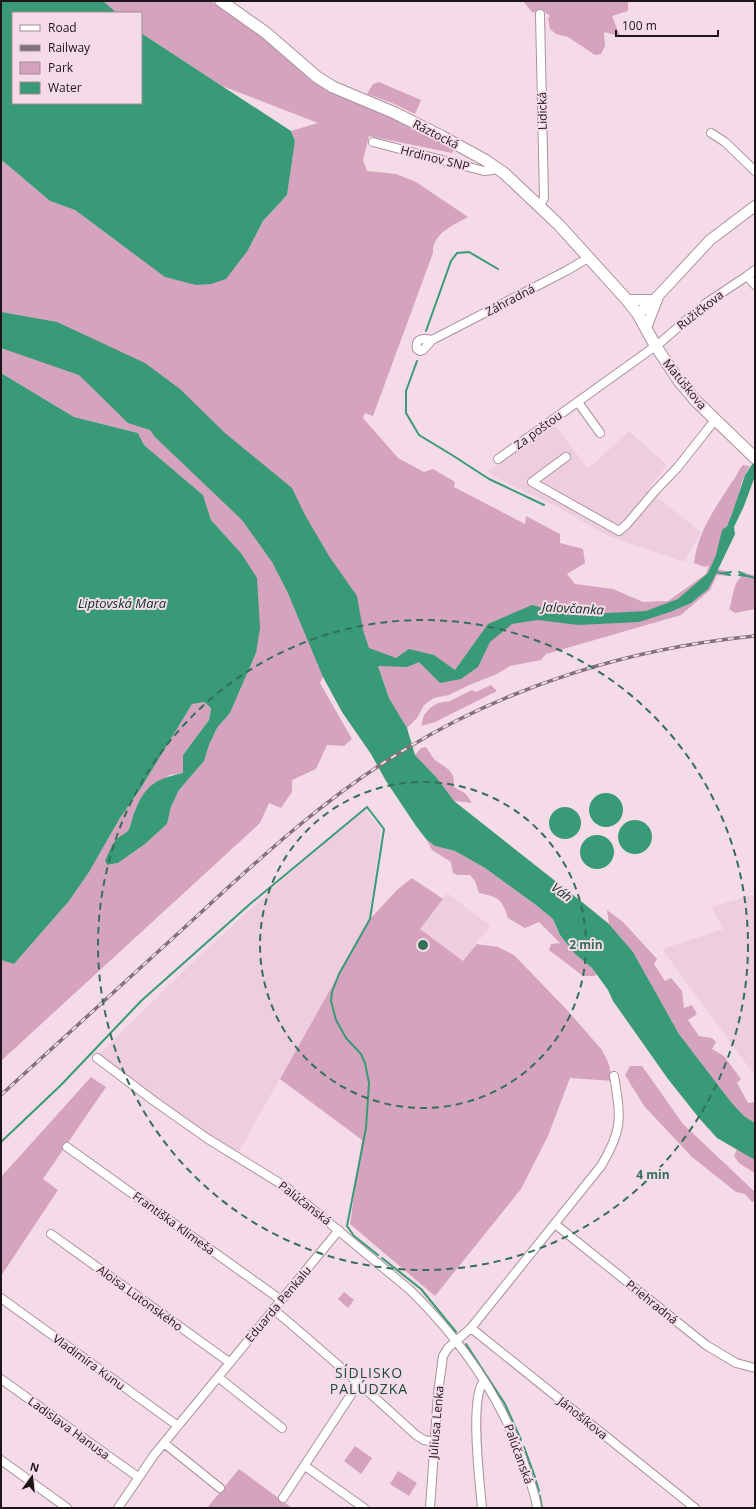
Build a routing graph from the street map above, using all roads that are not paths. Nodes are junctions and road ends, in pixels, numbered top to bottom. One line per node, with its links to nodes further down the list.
1 (221, 1): 5 (main road, Ráztocká)
2 (540, 14): 7 (street, Lidická)
3 (711, 133): 6 (street)
4 (373, 142): 5 (street, Hrdinov SNP)
5 (496, 168): 7 (main road, Ráztocká)
6 (755, 171)
7 (540, 206): 9 (main road, Ráztocká)
8 (755, 206): 13 (street)
9 (588, 258): 14 (main road, Ráztocká); 17 (street, Záhradná)
10 (755, 270): 11 (street, Ružičkova)
11 (747, 276): 12 (street); 18 (street, Ružičkova)
12 (755, 285)
13 (656, 298): 14 (street); 15 (street); 16 (street)
14 (627, 300): 15 (main road, Matúškova)
15 (638, 314): 16 (main road, Matúškova)
16 (646, 328): 18 (main road, Matúškova)
17 (432, 340)
18 (655, 345): 19 (street, Za poštou); 20 (main road, Matúškova)
19 (578, 402): 21 (street); 24 (street, Za poštou)
20 (716, 420): 22 (main road, Matúškova); 23 (street)
21 (600, 433)
22 (753, 456)
23 (566, 457)
24 (498, 459)
25 (97, 1058): 29 (street, Palúčanská)
26 (614, 1076): 28 (street)
27 (67, 1147): 32 (street, Františka Klimeša)
28 (555, 1224): 34 (street); 37 (street, Priehradná)
29 (339, 1230): 32 (street, Eduarda Penkalu); 35 (street, Palúčanská)
30 (51, 1234): 36 (street, Aloisa Lutonského)
31 (1, 1298): 42 (street, Vladimíra Kunu)
32 (281, 1300): 33 (street, Eduarda Penkalu)
33 (273, 1309): 36 (street, Eduarda Penkalu); 41 (street)
34 (471, 1328): 35 (street); 57 (street, Jánošíkova)
35 (456, 1341): 40 (street, Palúčanská); 44 (street, Júliusa Lenka)
36 (229, 1362): 38 (street, Eduarda Penkalu)
37 (755, 1368)
38 (218, 1377): 42 (street, Eduarda Penkalu); 43 (street)
39 (1, 1379): 48 (street, Ladislava Hanusa)
40 (484, 1381): 55 (street); 56 (street, Palúčanská)
41 (358, 1384): 44 (street); 47 (street)
42 (178, 1426): 45 (street, Eduarda Penkalu)
43 (282, 1428)
44 (434, 1442): 54 (street, Júliusa Lenka)
45 (164, 1443): 48 (street, Eduarda Penkalu); 49 (street)
46 (1, 1460): 51 (street)
47 (305, 1466): 50 (street); 53 (street)
48 (138, 1478): 52 (street, Eduarda Penkalu)
49 (220, 1488)
50 (283, 1498)
51 (67, 1508)
52 (118, 1508)
53 (364, 1508)
54 (430, 1508)
55 (482, 1508)
56 (537, 1508)
57 (695, 1508)

